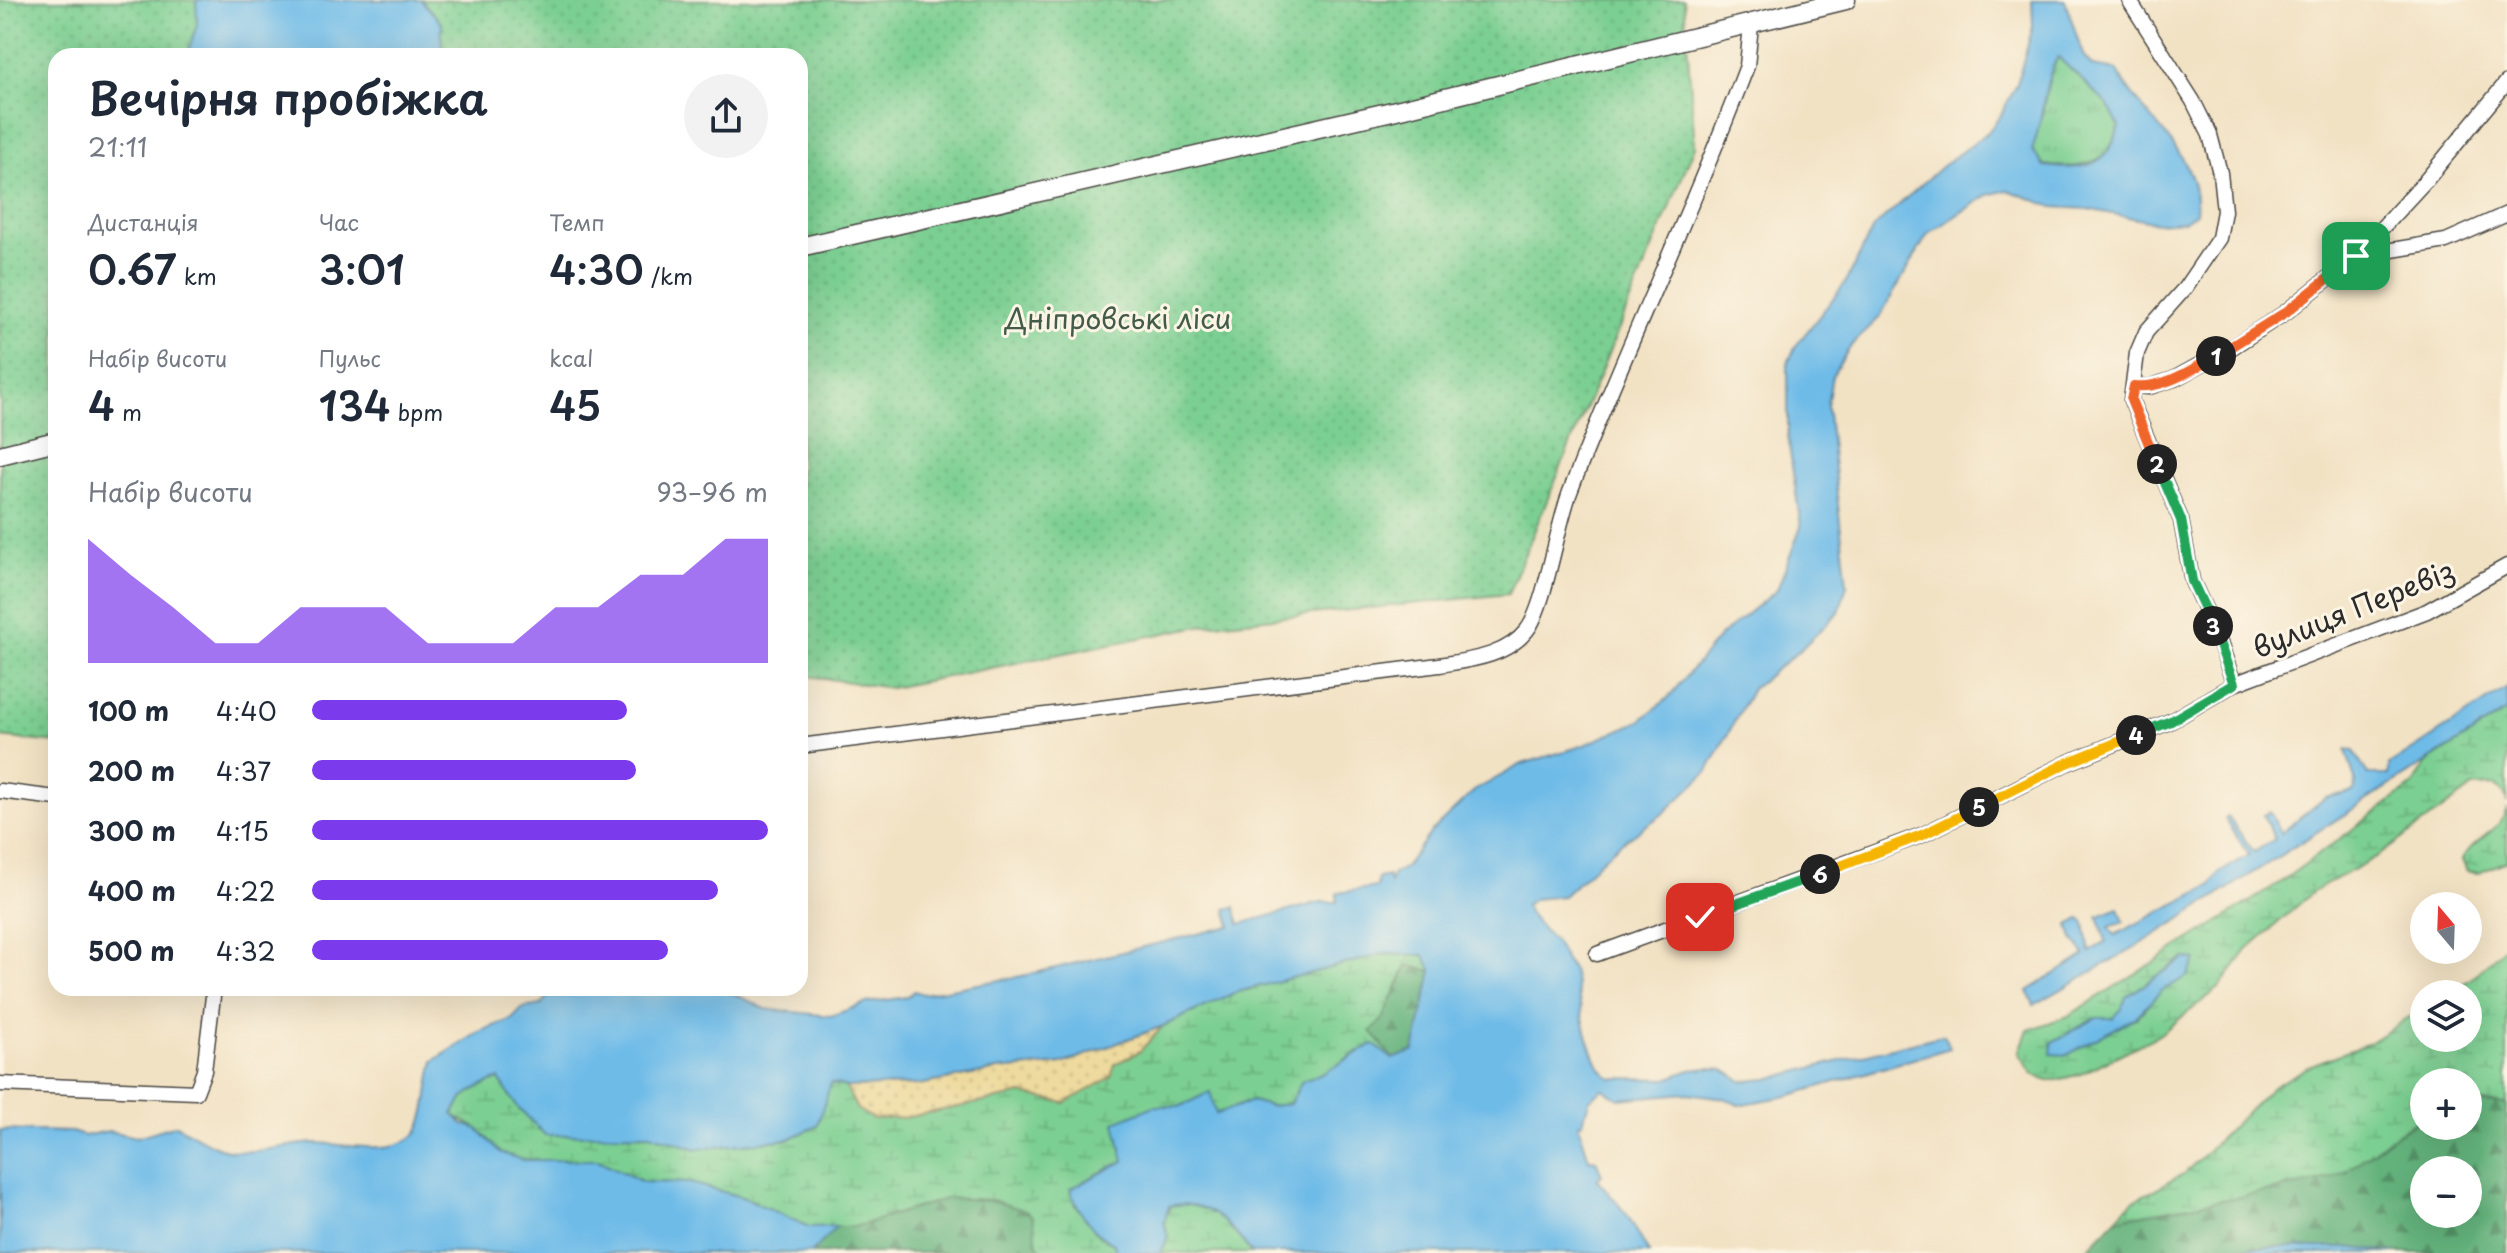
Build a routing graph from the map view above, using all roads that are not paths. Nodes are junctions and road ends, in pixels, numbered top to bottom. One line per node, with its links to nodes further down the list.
1 (1846, 0): 3 (main road)
2 (2129, 0): 8 (street)
3 (1751, 25): 6 (main road); 13 (street)
4 (2507, 82): 7 (street)
5 (2507, 214): 7 (street)
6 (808, 245)
7 (2356, 256): 8 (street)
8 (2134, 386): 12 (street)
9 (48, 443): 10 (main road)
10 (0, 455)
11 (2507, 566): 12 (street, вулиця Перевіз)
12 (2234, 684): 16 (street, вулиця Перевіз)
13 (808, 745)
14 (0, 791): 15 (street)
15 (48, 797)
16 (1597, 954)
17 (213, 996): 18 (street)
18 (0, 1084)

